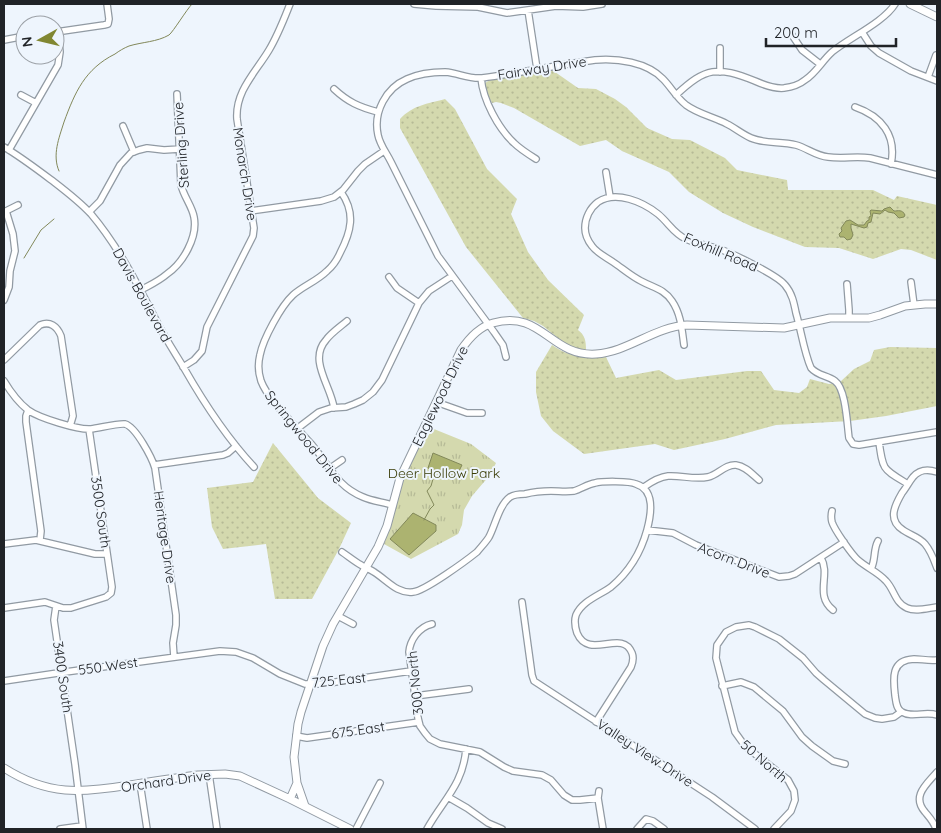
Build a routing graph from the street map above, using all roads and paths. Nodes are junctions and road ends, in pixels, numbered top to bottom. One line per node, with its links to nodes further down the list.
1 (107, 4): 9 (street)
2 (290, 4): 41 (street, Monarch Drive)
3 (414, 4): 7 (street)
4 (602, 4): 7 (street)
5 (895, 4): 10 (street)
6 (910, 4): 8 (main road)
7 (528, 10): 16 (street)
8 (937, 17)
9 (65, 31)
10 (862, 32): 14 (street); 18 (street)
11 (792, 36): 14 (street)
12 (720, 48): 17 (street)
13 (936, 55): 18 (street)
14 (820, 64): 17 (street)
15 (58, 65): 25 (street)
16 (536, 69): 19 (street, Fairway Drive); 24 (street, Fairway Drive)
17 (720, 72): 24 (street)
18 (928, 77): 20 (street)
19 (481, 78): 27 (street, Fairway Drive); 33 (street)
20 (937, 81)
21 (334, 89): 27 (street)
22 (177, 94): 30 (street, Sterling Drive)
23 (21, 95): 25 (street)
24 (676, 95): 34 (street, Fairway Drive)
25 (36, 103): 29 (street)
26 (855, 107): 34 (street)
27 (378, 112): 31 (street)
28 (123, 126): 32 (street)
29 (6, 148): 42 (street, Davis Boulevard)
30 (180, 149): 32 (street); 47 (street, Sterling Drive)
31 (384, 151): 37 (street); 44 (street)
32 (134, 152): 42 (street)
33 (536, 159)
34 (891, 164): 36 (street, Fairway Drive)
35 (606, 172): 38 (street)
36 (937, 175)
37 (341, 192): 41 (street); 67 (street, Springwood Drive)
38 (610, 198): 55 (street, Foxhill Road); 56 (street)
39 (18, 206): 40 (street)
40 (5, 211): 48 (street)
41 (251, 211): 60 (street, Monarch Drive)
42 (89, 212): 47 (street, Davis Boulevard)
43 (389, 276): 49 (street)
44 (452, 276): 49 (street); 54 (street)
45 (911, 282): 51 (street)
46 (847, 284): 52 (street)
47 (141, 290): 60 (street, Davis Boulevard)
48 (4, 300)
49 (420, 303): 63 (street)
50 (937, 304): 51 (main road)
51 (914, 305): 52 (main road)
52 (849, 318): 55 (main road)
53 (347, 322): 63 (street)
54 (489, 324): 56 (main road); 58 (street); 62 (main road, Eaglewood Drive)
55 (799, 325): 56 (main road); 70 (street, Foxhill Road)
56 (681, 326): 57 (street)
57 (684, 345)
58 (506, 357)
59 (4, 360): 66 (street)
60 (183, 367): 71 (street, Davis Boulevard)
61 (4, 381): 64 (street)
62 (436, 402): 65 (street); 80 (main road, Eaglewood Drive)
63 (334, 408): 67 (street)
64 (28, 410): 66 (street); 83 (street)
65 (482, 413)
66 (70, 426): 68 (street)
67 (298, 428): 75 (street, Springwood Drive)
68 (89, 429): 73 (street, Heritage Drive); 88 (street, 3500 South)
69 (937, 432): 70 (street)
70 (879, 442): 78 (street)
71 (236, 446): 73 (street); 74 (street, Davis Boulevard)
72 (342, 460): 75 (street)
73 (154, 466): 102 (street, Heritage Drive)
74 (254, 467)
75 (329, 469): 80 (street, Springwood Drive)
76 (937, 472): 78 (street)
77 (759, 480): 79 (street)
78 (908, 484): 90 (street)
79 (644, 487): 82 (street); 91 (street)
80 (392, 505): 91 (main road, Eaglewood Drive)
81 (832, 511): 85 (street)
82 (647, 530): 89 (street, Acorn Drive); 114 (street)
83 (40, 540): 86 (street); 88 (street)
84 (878, 541): 92 (street)
85 (844, 542): 89 (street, Acorn Drive); 92 (street)
86 (4, 544)
87 (342, 552): 91 (street)
88 (107, 554): 94 (street, 3500 South)
89 (821, 558): 97 (street)
90 (937, 566)
91 (367, 568): 98 (main road, Eaglewood Drive)
92 (871, 569): 95 (street)
93 (522, 602): 114 (street, Valley View Drive)
94 (56, 606): 96 (street); 105 (street, 3400 South)
95 (937, 607)
96 (4, 608)
97 (833, 610)
98 (338, 616): 99 (street); 107 (main road, Eaglewood Drive)
99 (353, 624)
100 (432, 624): 104 (street, 300 North)
101 (213, 651): 102 (street, 550 West); 107 (street, 725 East)
102 (174, 657): 105 (street, 550 West)
103 (937, 660): 111 (street)
104 (412, 671): 107 (street, 725 East); 110 (street, 300 North)
105 (62, 672): 106 (street, 550 West); 124 (street, 3400 South)
106 (4, 682)
107 (310, 684): 115 (main road, Eaglewood Drive)
108 (722, 686): 111 (street, 50 North); 117 (street); 142 (street, 50 North)
109 (469, 689): 110 (street)
110 (415, 696): 113 (street, 300 North)
111 (901, 712): 112 (street, 50 North)
112 (937, 715)
113 (419, 722): 115 (street, 675 East); 116 (street)
114 (596, 722): 141 (street, Valley View Drive)
115 (296, 736): 121 (main road, Eaglewood Drive)
116 (466, 749): 126 (street); 127 (street)
117 (845, 764)
118 (4, 768): 124 (main road, Orchard Drive)
119 (937, 772): 143 (street)
120 (209, 774): 123 (main road, Orchard Drive); 128 (main road, Orchard Drive); 133 (street)
121 (297, 782): 128 (main road, Eaglewood Drive); 129 (main road)
122 (380, 782): 135 (street)
123 (140, 783): 124 (main road, Orchard Drive); 132 (street)
124 (78, 791): 130 (street)
125 (599, 791): 127 (street)
126 (448, 797): 136 (street); 137 (street)
127 (598, 798): 138 (street)
128 (290, 799): 129 (main road, Orchard Drive)
129 (305, 806): 134 (main road, Orchard Drive)
130 (83, 828): 131 (street)
131 (60, 829)
132 (147, 829)
133 (217, 829)
134 (350, 829)
135 (356, 829)
136 (427, 829)
137 (502, 829)
138 (602, 829)
139 (637, 829): 140 (street)
140 (664, 829)
141 (755, 829)
142 (774, 829)
143 (936, 829)

